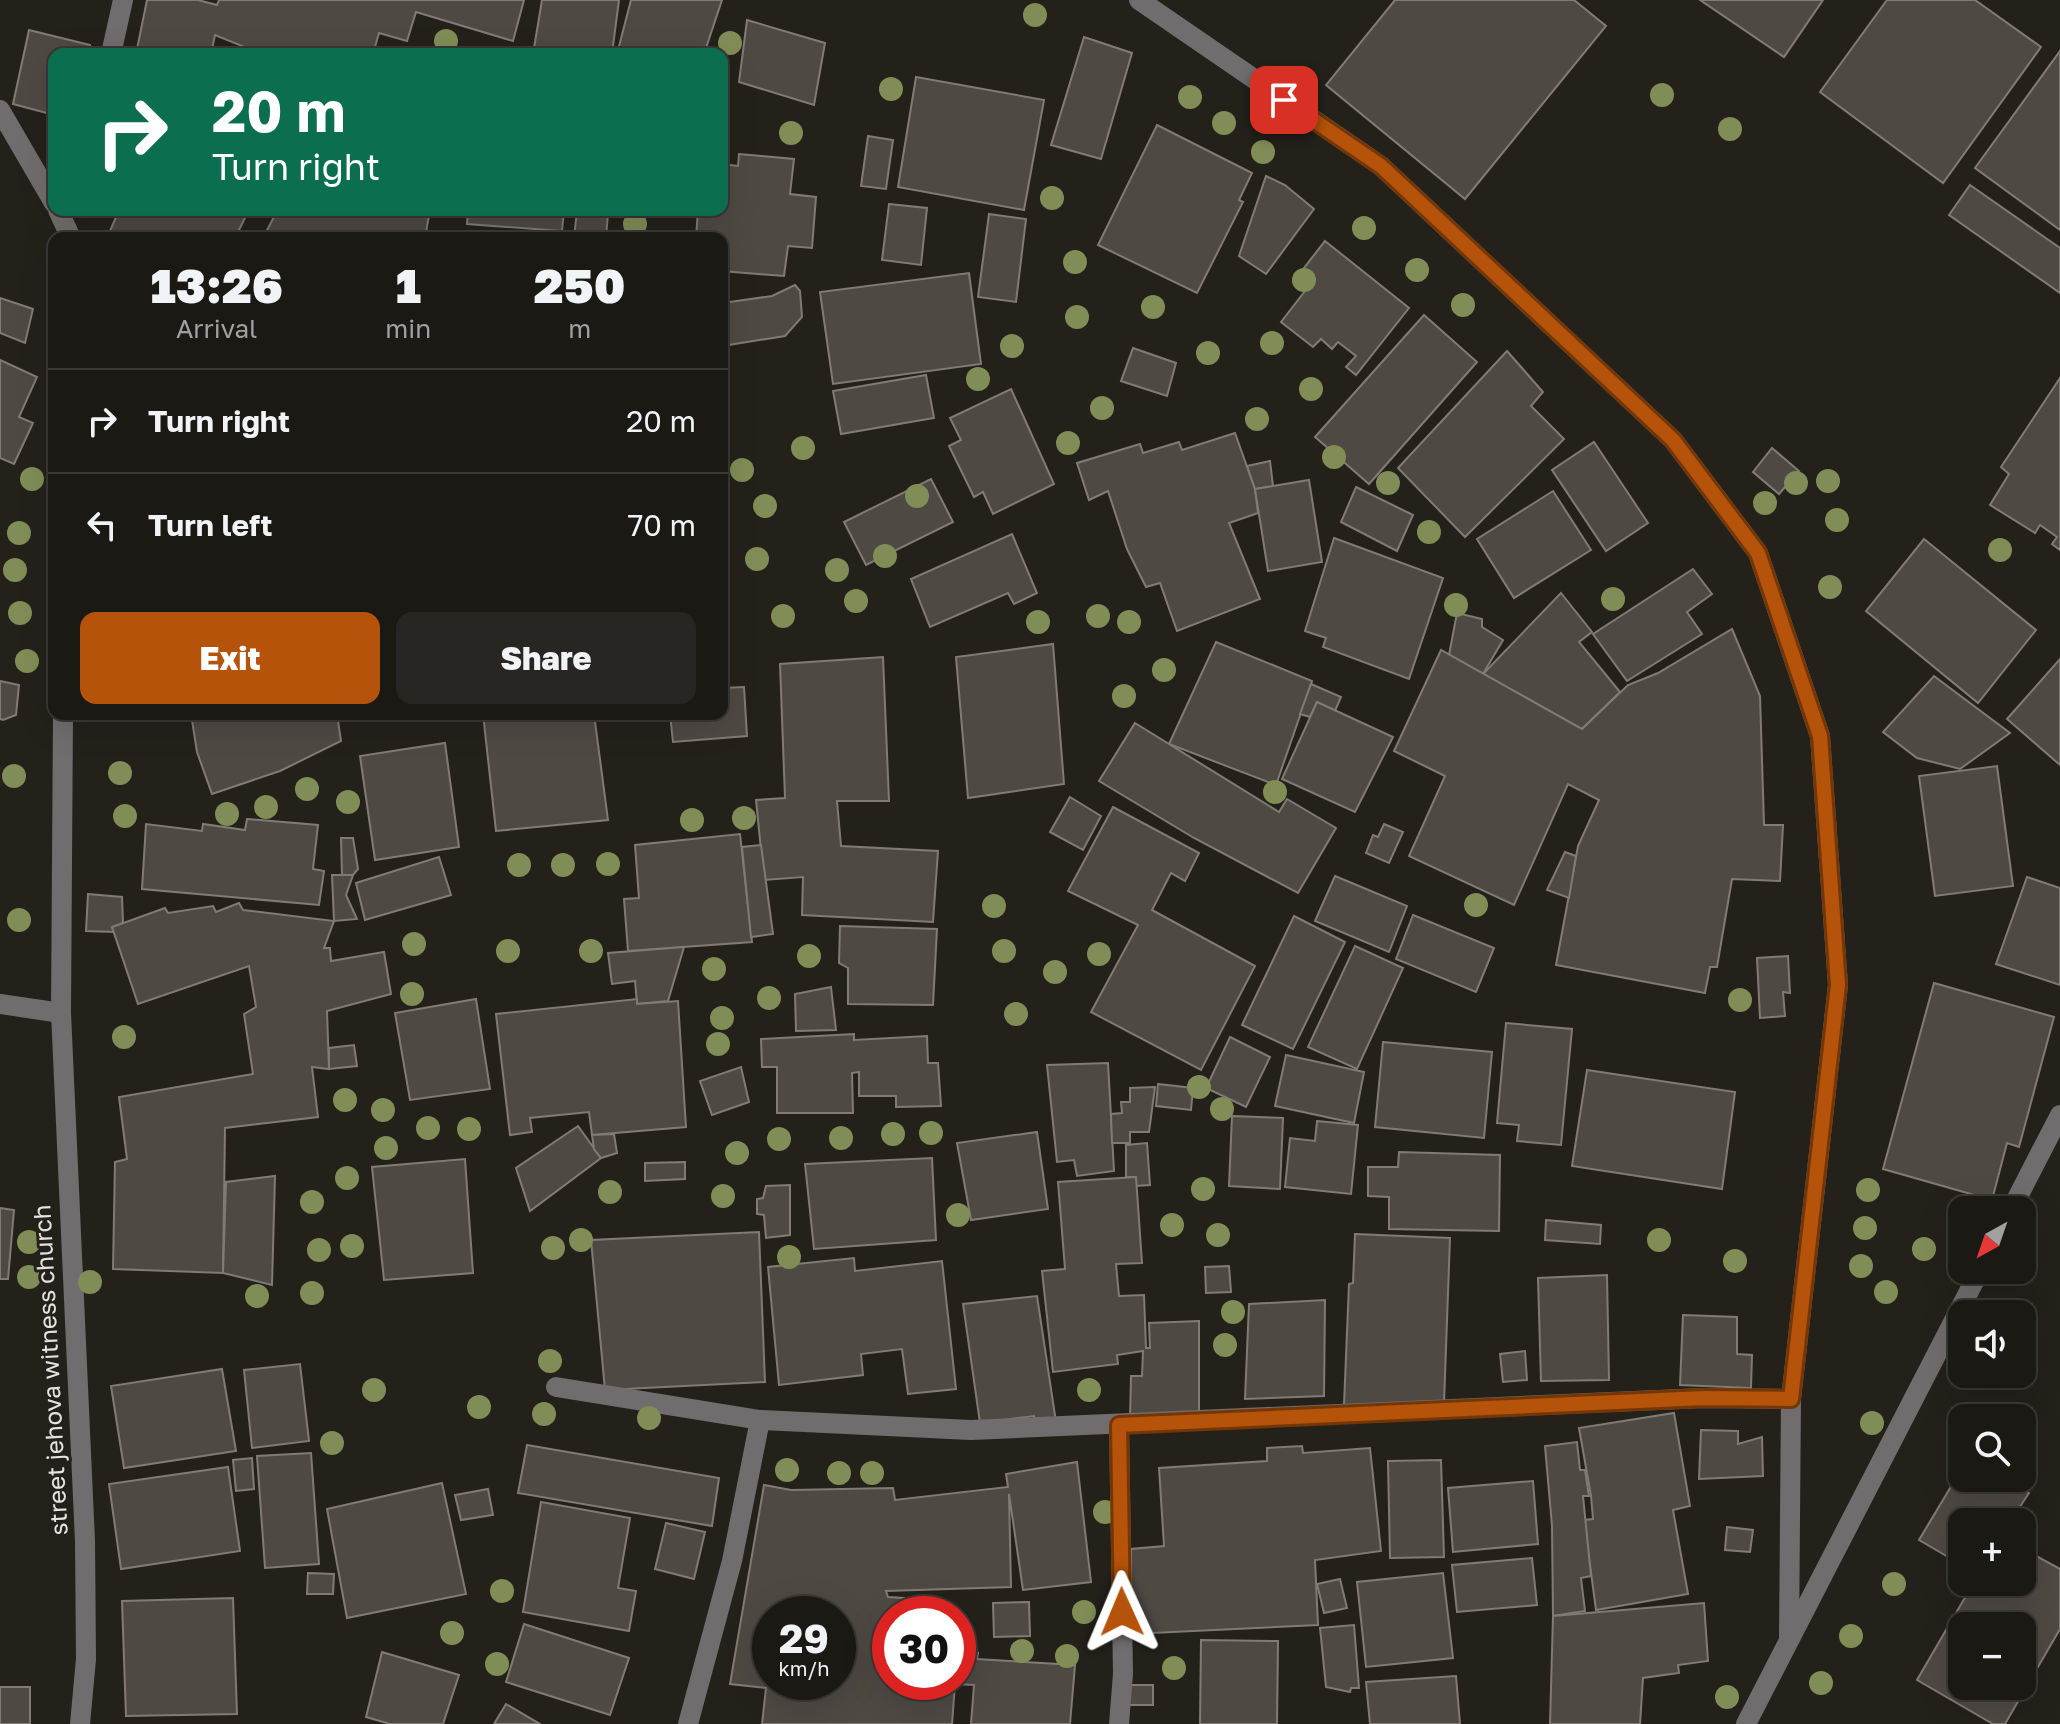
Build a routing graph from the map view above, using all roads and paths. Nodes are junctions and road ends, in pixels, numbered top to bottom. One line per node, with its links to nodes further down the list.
1 (123, 0): 3 (street)
2 (1139, 0): 13 (street)
3 (112, 48)
4 (0, 110): 5 (street)
5 (48, 191)
6 (63, 720): 8 (street, street jehova witness church)
7 (0, 1004): 8 (street)
8 (61, 1013): 17 (street, street jehova witness church)
9 (2060, 1115): 10 (street)
10 (2018, 1196)
11 (1973, 1284): 16 (street)
12 (556, 1387): 14 (street)
13 (1791, 1399): 15 (street); 16 (street)
14 (760, 1420): 15 (street); 18 (street)
15 (1119, 1425): 19 (street)
16 (1789, 1638): 20 (street)
17 (80, 1724)
18 (688, 1724)
19 (1119, 1724)
20 (1746, 1724)

